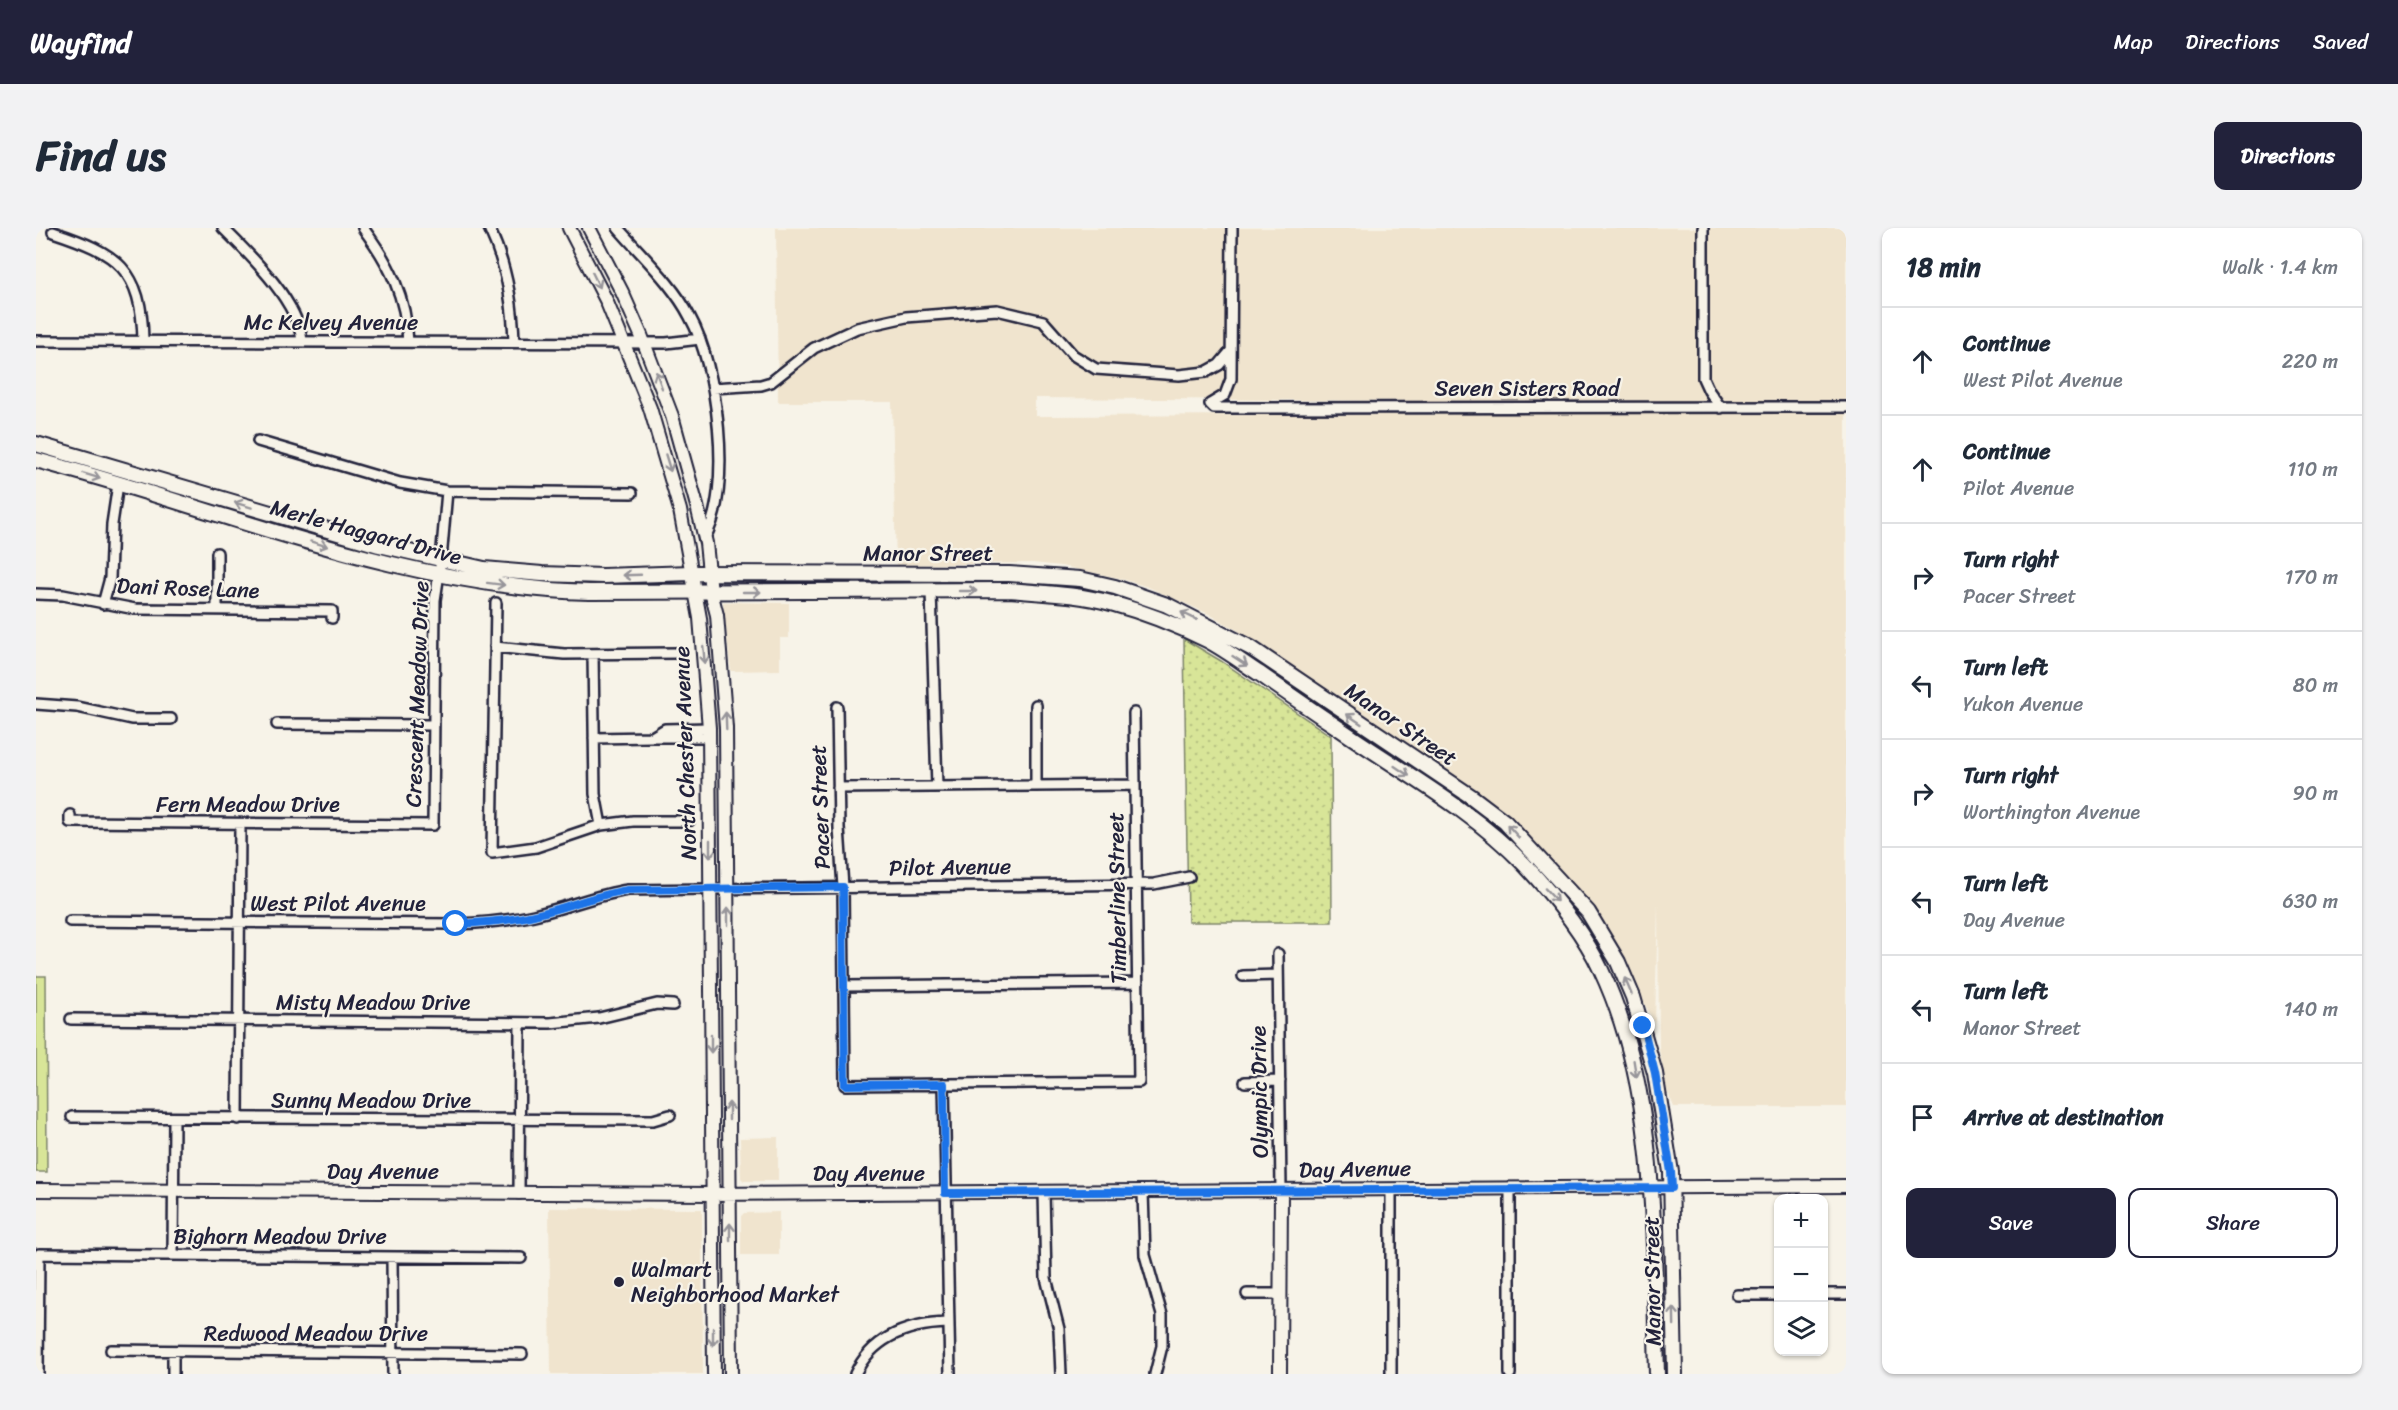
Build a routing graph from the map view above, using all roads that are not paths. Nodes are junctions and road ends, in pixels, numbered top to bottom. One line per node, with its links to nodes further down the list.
1 (223, 228): 13 (street)
2 (363, 228): 15 (street)
3 (489, 228): 16 (street)
4 (569, 228): 14 (main road, North Chester Avenue, one-way to 14)
5 (589, 228): 17 (main road, North Chester Avenue)
6 (618, 228): 10 (street)
7 (1232, 228): 18 (street)
8 (1703, 228): 21 (street)
9 (53, 232): 12 (street)
10 (700, 339): 17 (street, Mc Kelvey Avenue); 19 (street)
11 (36, 341): 12 (street, Mc Kelvey Avenue)
12 (143, 341): 13 (street, Mc Kelvey Avenue)
13 (302, 341): 15 (street, Mc Kelvey Avenue)
14 (625, 341): 16 (street, Mc Kelvey Avenue); 17 (street, Mc Kelvey Avenue); 31 (main road, North Chester Avenue, one-way to 31)
15 (408, 342): 16 (street, Mc Kelvey Avenue)
16 (514, 342)
17 (644, 342): 28 (main road, North Chester Avenue, one-way to 17)
18 (1230, 352): 19 (street); 21 (street, Seven Sisters Road)
19 (713, 388): 28 (street)
20 (1846, 407): 21 (street, Seven Sisters Road)
21 (1721, 408)
22 (258, 441): 26 (street)
23 (36, 444): 30 (main road, Merle Haggard Drive, one-way to 23)
24 (36, 460): 25 (main road, Merle Haggard Drive, one-way to 25)
25 (118, 484): 33 (main road, Merle Haggard Drive, one-way to 33); 39 (street)
26 (447, 491): 27 (street); 30 (street, Crescent Meadow Drive)
27 (632, 493)
28 (704, 538): 32 (main road, North Chester Avenue)
29 (217, 553): 40 (street)
30 (441, 560): 31 (main road, Merle Haggard Drive, one-way to 30); 33 (street, Crescent Meadow Drive)
31 (691, 573): 32 (main road, Manor Street); 34 (main road, North Chester Avenue)
32 (709, 573): 36 (main road, North Chester Avenue); 89 (main road, Manor Street, one-way to 32)
33 (439, 576): 34 (main road, Merle Haggard Drive, one-way to 34); 51 (street, Crescent Meadow Drive)
34 (694, 591): 36 (main road, Manor Street); 52 (main road, North Chester Avenue, one-way to 52)
35 (931, 591): 36 (main road, Manor Street, one-way to 35); 56 (street); 90 (main road, Manor Street, one-way to 90)
36 (711, 592): 66 (main road, North Chester Avenue, one-way to 36)
37 (36, 594): 39 (street, Dani Rose Lane)
38 (496, 603): 42 (street)
39 (103, 604): 40 (street, Dani Rose Lane)
40 (217, 610): 41 (street, Dani Rose Lane)
41 (332, 618)
42 (495, 647): 44 (street); 62 (street)
43 (678, 653): 44 (street)
44 (593, 654): 53 (street)
45 (36, 704): 49 (street)
46 (1035, 705): 55 (street)
47 (837, 707): 57 (street, Pacer Street)
48 (1134, 713): 54 (street, Timberline Street)
49 (171, 719)
50 (277, 724): 51 (street)
51 (433, 725): 61 (street, Crescent Meadow Drive)
52 (709, 733): 53 (street); 65 (main road, North Chester Avenue, one-way to 65)
53 (594, 738): 62 (street)
54 (1135, 785): 55 (street); 64 (street, Timberline Street)
55 (1036, 786): 56 (street)
56 (937, 787): 57 (street)
57 (838, 788): 67 (street, Pacer Street)
58 (70, 815): 60 (street, Fern Meadow Drive)
59 (689, 821): 62 (street)
60 (240, 824): 61 (street, Fern Meadow Drive); 69 (street)
61 (433, 825)
62 (601, 825)
63 (1189, 877): 64 (street, Pilot Avenue)
64 (1137, 884): 67 (street, Pilot Avenue); 73 (street, Timberline Street)
65 (710, 887): 66 (street, Pilot Avenue); 69 (street, West Pilot Avenue); 99 (main road, North Chester Avenue, one-way to 99)
66 (728, 887): 67 (street, Pilot Avenue); 100 (main road, North Chester Avenue, one-way to 66)
67 (843, 887): 74 (street, Pacer Street)
68 (70, 921): 69 (street, West Pilot Avenue)
69 (239, 922): 77 (street)
70 (1278, 954): 71 (street, Olympic Drive)
71 (1278, 975): 72 (street); 80 (street, Olympic Drive)
72 (1244, 976)
73 (1138, 983): 74 (street); 81 (street, Timberline Street)
74 (844, 986): 81 (street, Pacer Street)
75 (673, 1005): 78 (street, Misty Meadow Drive)
76 (71, 1019): 77 (street, Misty Meadow Drive)
77 (238, 1021): 78 (street, Misty Meadow Drive); 85 (street)
78 (520, 1023): 86 (street)
79 (1245, 1082): 80 (street)
80 (1280, 1082): 92 (street, Olympic Drive)
81 (944, 1084): 97 (street)
82 (670, 1115): 86 (street, Sunny Meadow Drive)
83 (72, 1118): 84 (street, Sunny Meadow Drive)
84 (174, 1118): 85 (street, Sunny Meadow Drive); 94 (street)
85 (238, 1119): 86 (street, Sunny Meadow Drive)
86 (519, 1121): 98 (street)
87 (1846, 1186): 89 (main road, Day Avenue)
88 (1510, 1188): 90 (main road, Day Avenue); 93 (main road, Day Avenue); 126 (street)
89 (1672, 1188): 90 (main road, Day Avenue); 128 (main road, Manor Street, one-way to 89)
90 (1652, 1189): 127 (main road, Manor Street)
91 (36, 1190): 94 (main road, Day Avenue)
92 (1281, 1190): 93 (main road, Day Avenue); 95 (main road, Day Avenue); 105 (main road, Olympic Drive)
93 (1391, 1190): 125 (street)
94 (174, 1191): 98 (main road, Day Avenue); 101 (street)
95 (1143, 1191): 96 (main road, Day Avenue); 123 (street)
96 (1044, 1192): 97 (main road, Day Avenue); 122 (street)
97 (945, 1193): 100 (main road, Day Avenue); 110 (street)
98 (519, 1194): 99 (main road, Day Avenue)
99 (712, 1194): 100 (main road, Day Avenue); 118 (main road, North Chester Avenue, one-way to 118)
100 (730, 1194): 119 (main road, North Chester Avenue, one-way to 100)
101 (173, 1255): 102 (street, Bighorn Meadow Drive); 115 (street, Bighorn Meadow Drive)
102 (392, 1257): 103 (street, Bighorn Meadow Drive); 113 (street)
103 (521, 1258)
104 (1247, 1294): 105 (street)
105 (1281, 1294): 124 (main road, Olympic Drive)
106 (1828, 1294): 107 (street)
107 (1846, 1294)
108 (1737, 1295): 109 (street)
109 (1774, 1295)
110 (948, 1323): 120 (street); 121 (street)
111 (111, 1350): 112 (street, Redwood Meadow Drive)
112 (173, 1351): 113 (street, Redwood Meadow Drive); 116 (street)
113 (393, 1353): 114 (street, Redwood Meadow Drive); 117 (street)
114 (522, 1354)
115 (37, 1373)
116 (173, 1374)
117 (393, 1374)
118 (714, 1374)
119 (731, 1374)
120 (855, 1374)
121 (950, 1374)
122 (1061, 1374)
123 (1155, 1374)
124 (1280, 1374)
125 (1391, 1374)
126 (1510, 1374)
127 (1658, 1374)
128 (1675, 1374)

